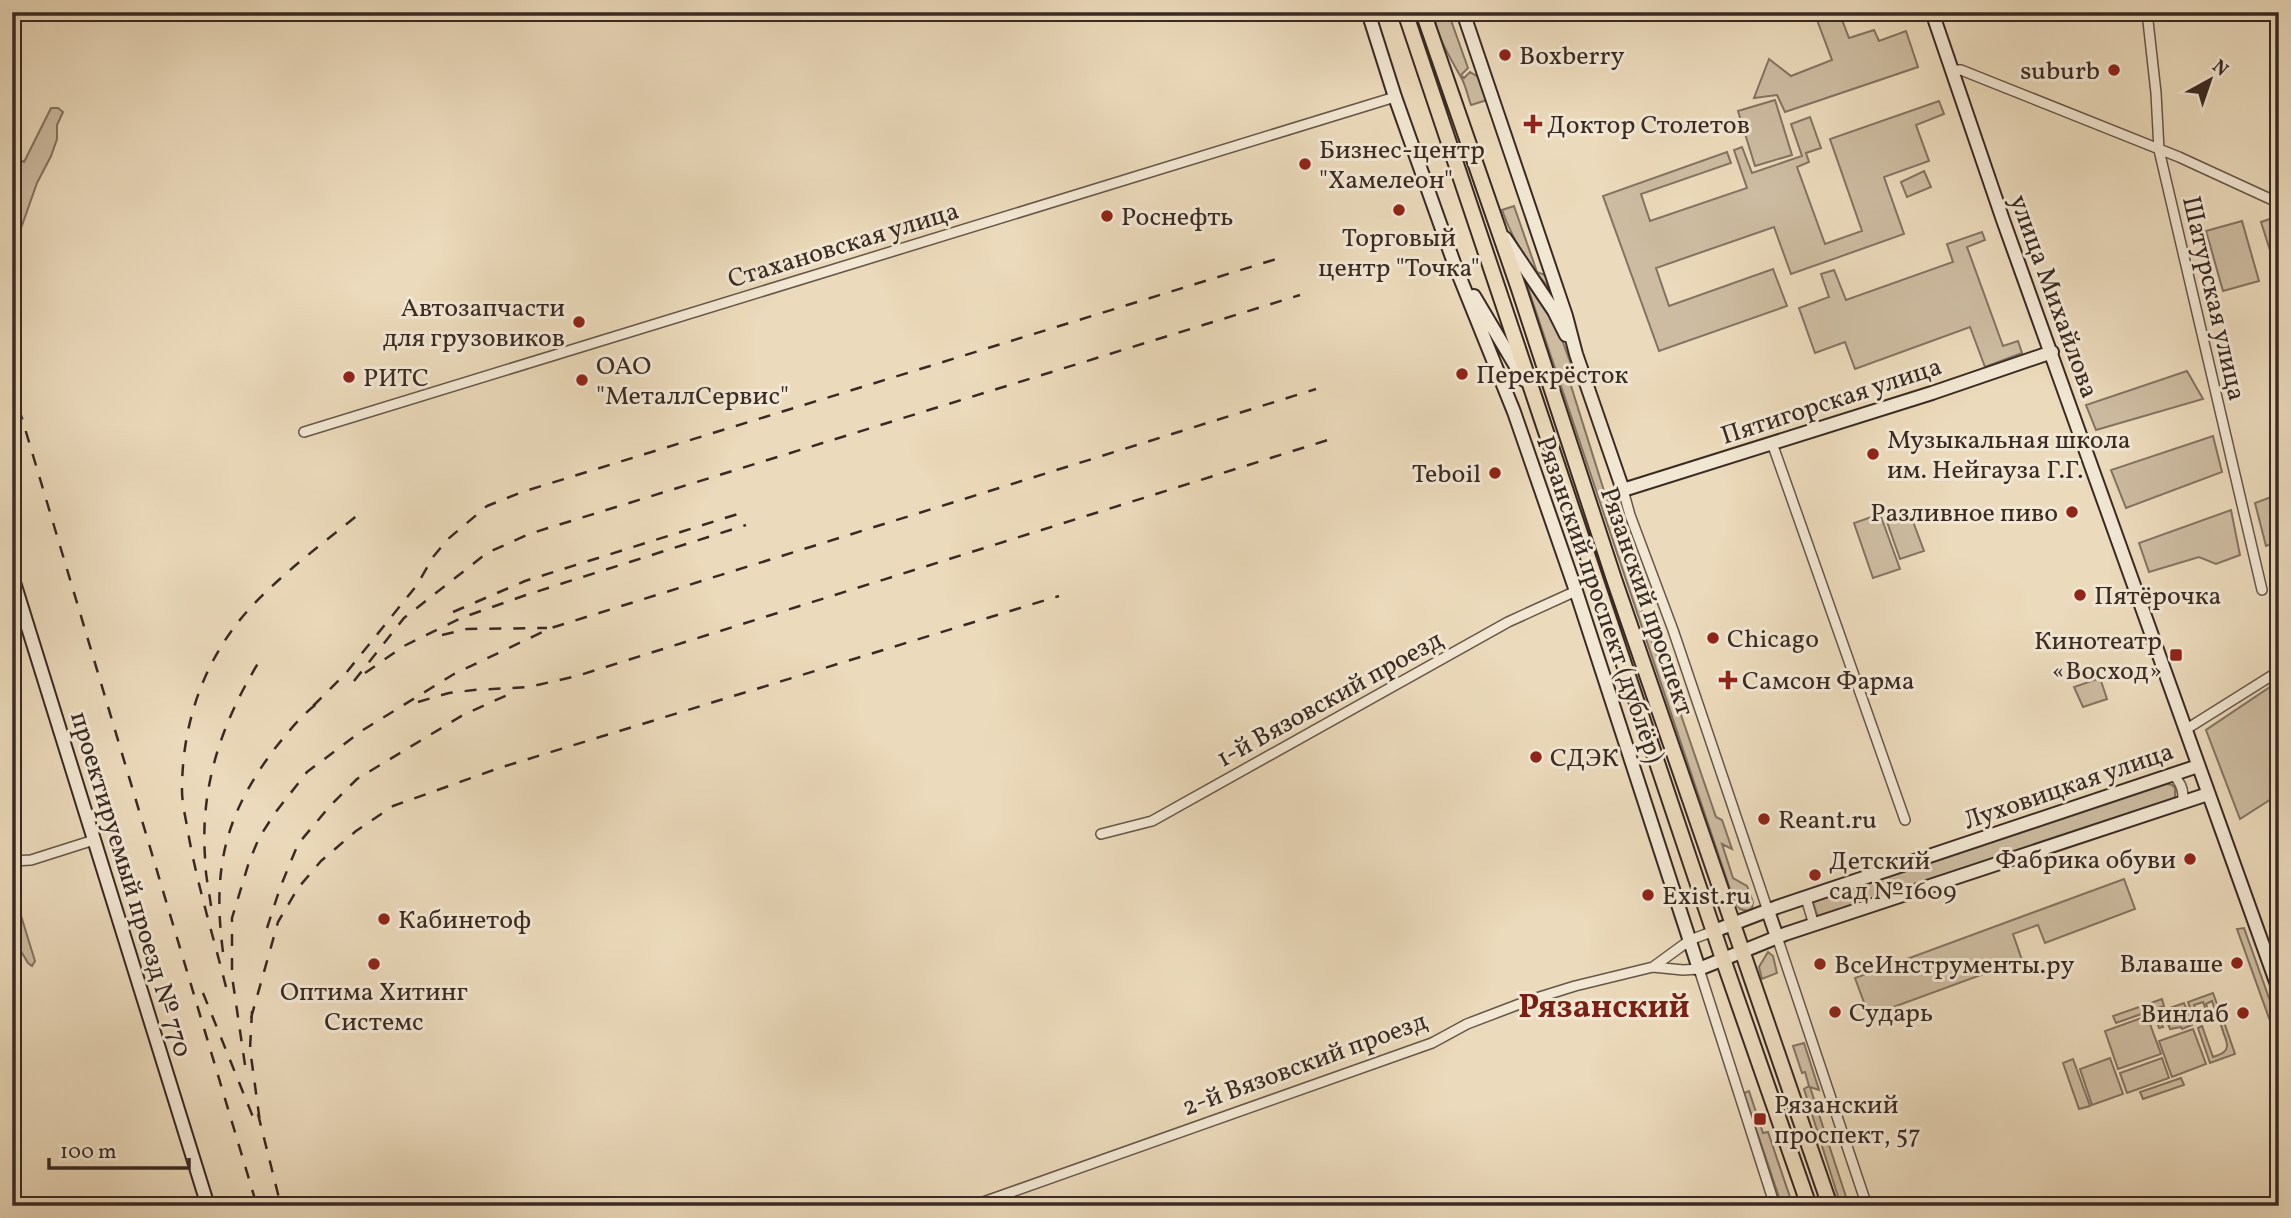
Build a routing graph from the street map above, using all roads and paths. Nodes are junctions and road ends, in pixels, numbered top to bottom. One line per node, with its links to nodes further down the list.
1 (1368, 12): 8 (street, Рязанский проспект (дублёр))
2 (1405, 12): 15 (main road, Рязанский проспект)
3 (1423, 12): 11 (main road, Рязанский проспект)
4 (1462, 12): 14 (street, Рязанский проспект (дублёр))
5 (1932, 12): 7 (street, улица Михайлова)
6 (2147, 12): 9 (street, Шатурская улица)
7 (1951, 70): 9 (street); 13 (street, улица Михайлова)
8 (1395, 97): 12 (street, Рязанский проспект (дублёр)); 16 (street, Стахановская улица)
9 (2159, 150): 10 (street); 21 (street, Шатурская улица)
10 (2279, 203)
11 (1497, 224): 14 (street); 34 (main road, Рязанский проспект)
12 (1454, 263): 15 (street); 20 (street, Рязанский проспект (дублёр))
13 (2052, 352): 17 (street, Пятигорская улица); 23 (street, улица Михайлова)
14 (1576, 354): 18 (street, Рязанский проспект (дублёр))
15 (1534, 396): 36 (main road, Рязанский проспект)
16 (304, 432)
17 (1772, 443): 18 (street, Пятигорская улица); 28 (street)
18 (1623, 490): 33 (street, Рязанский проспект (дублёр))
19 (12, 576): 30 (street, проектируемый проезд № 770)
20 (1576, 590): 29 (street, 1-й Вязовский проезд); 38 (street, Рязанский проспект (дублёр))
21 (2262, 590)
22 (2279, 671): 23 (street, Луховицкая улица)
23 (2185, 730): 24 (street, улица Михайлова)
24 (2198, 766): 25 (street, Луховицкая улица); 26 (street, улица Михайлова)
25 (2172, 774): 27 (street); 32 (street, Луховицкая улица)
26 (2208, 794): 27 (street, Луховицкая улица); 43 (street, улица Михайлова)
27 (2182, 803): 35 (street, Луховицкая улица)
28 (1905, 820)
29 (1101, 834)
30 (94, 840): 31 (street); 44 (street, проектируемый проезд № 770)
31 (12, 861)
32 (1805, 898): 33 (street, Луховицкая улица); 35 (street)
33 (1768, 911): 34 (street, Луховицкая улица); 37 (street, Рязанский проспект (дублёр))
34 (1732, 924): 36 (street, Луховицкая улица); 39 (main road, Рязанский проспект)
35 (1815, 925): 37 (street, Луховицкая улица)
36 (1714, 930): 38 (street, 2-й Вязовский проезд); 40 (main road, Рязанский проспект)
37 (1777, 937): 39 (street, Луховицкая улица); 49 (street, Рязанский проспект (дублёр))
38 (1690, 940): 41 (street, 2-й Вязовский проезд); 42 (street, Рязанский проспект (дублёр))
39 (1742, 951): 40 (street, Луховицкая улица); 48 (main road, Рязанский проспект)
40 (1723, 959): 42 (street, 2-й Вязовский проезд); 47 (main road, Рязанский проспект)
41 (1653, 967): 42 (street, 2-й Вязовский проезд); 45 (street, 2-й Вязовский проезд)
42 (1699, 969): 46 (street, Рязанский проспект (дублёр))
43 (2279, 990)
44 (208, 1206)
45 (972, 1206)
46 (1774, 1206)
47 (1809, 1206)
48 (1830, 1206)
49 (1867, 1206)

